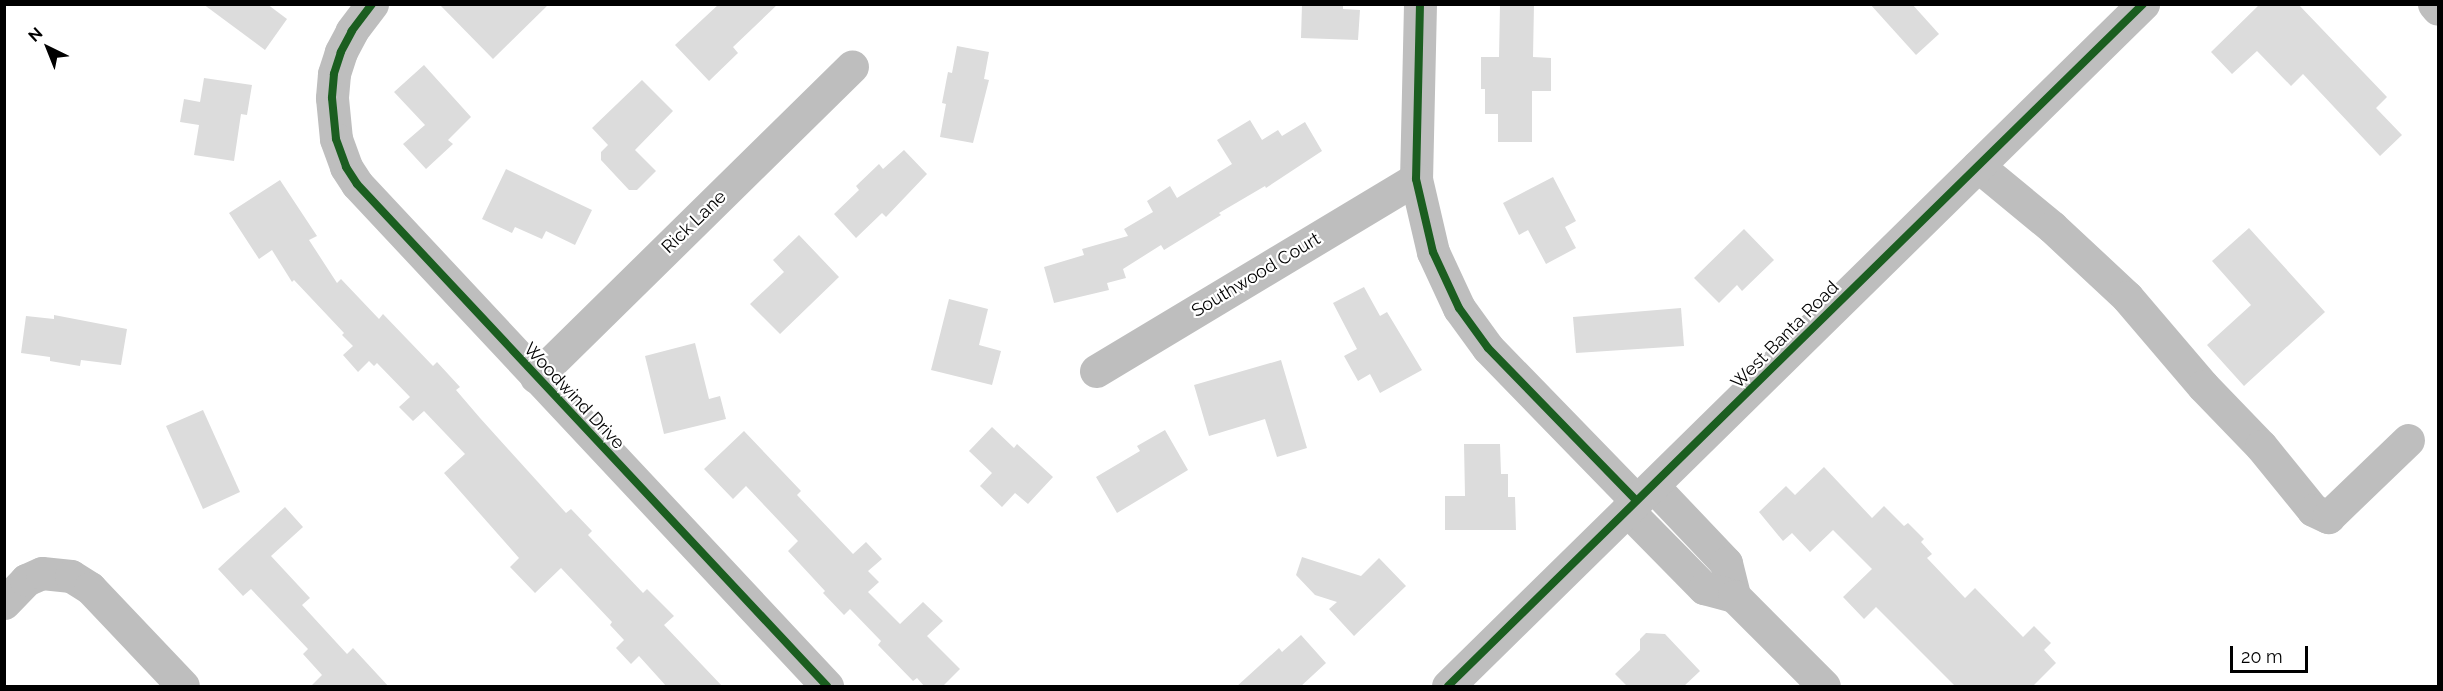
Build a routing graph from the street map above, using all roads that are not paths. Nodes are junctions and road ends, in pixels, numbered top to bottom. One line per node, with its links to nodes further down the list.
1 (372, 4): 10 (street, Woodwind Drive)
2 (1420, 4): 8 (street)
3 (2143, 4): 7 (street, West Banta Road)
4 (2434, 4): 5 (street)
5 (2439, 9)
6 (852, 66): 10 (street, Rick Lane)
7 (1978, 166): 11 (street); 12 (street, West Banta Road)
8 (1416, 179): 9 (street, Southwood Court); 12 (street)
9 (1096, 371)
10 (536, 377): 16 (street, Woodwind Drive)
11 (2408, 440)
12 (1638, 498): 14 (street); 17 (street, West Banta Road)
13 (4, 603): 15 (street)
14 (1823, 686)
15 (183, 687)
16 (827, 687)
17 (1448, 687)

